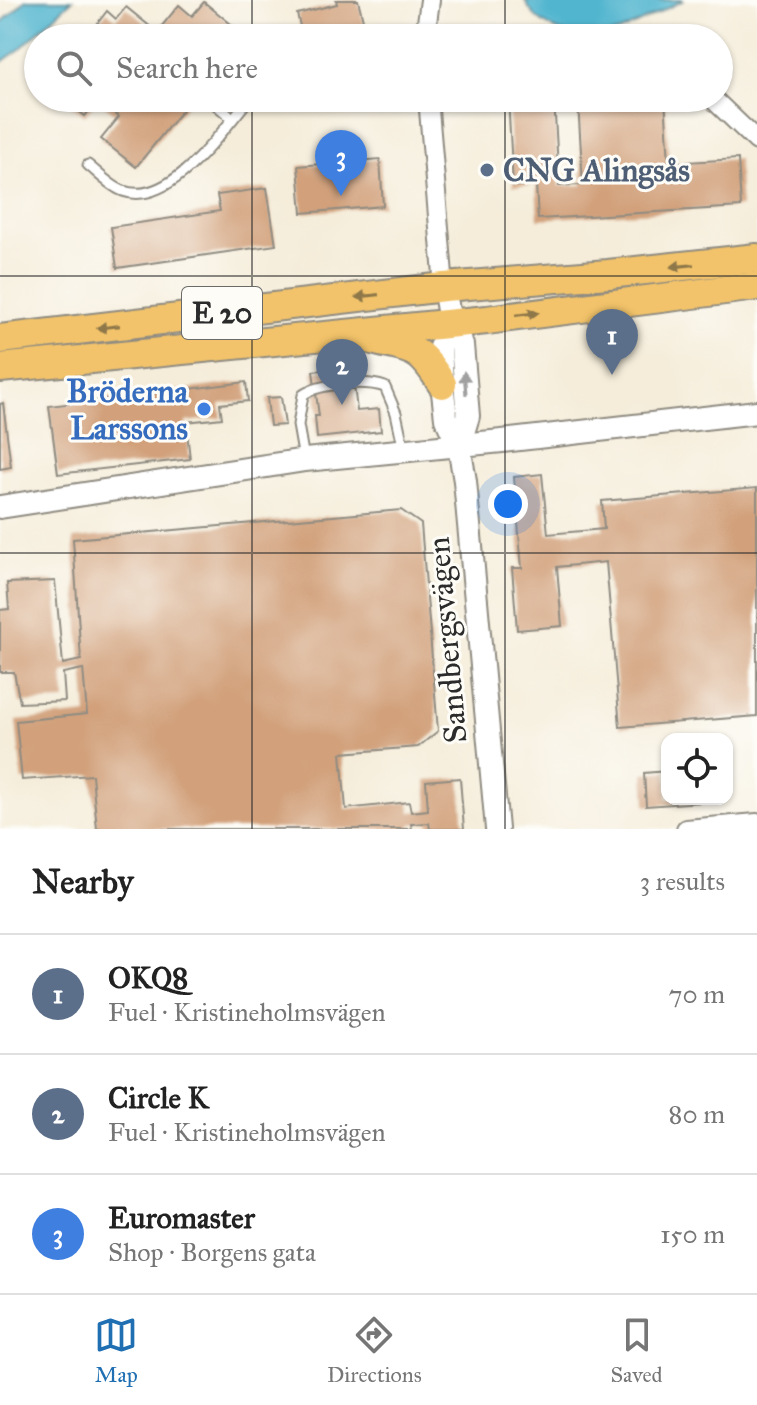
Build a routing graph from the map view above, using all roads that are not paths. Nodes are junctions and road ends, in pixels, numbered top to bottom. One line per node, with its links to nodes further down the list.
1 (430, 0): 2 (street)
2 (427, 24)
3 (225, 112): 7 (lane)
4 (237, 112): 7 (lane)
5 (429, 112): 12 (street)
6 (727, 112): 8 (street)
7 (232, 118): 9 (lane)
8 (757, 141)
9 (88, 165)
10 (757, 258): 12 (highway, E 20, one-way to 12)
11 (757, 286): 13 (highway, E 20, one-way to 11)
12 (444, 287): 13 (street, Sandbergsvägen); 15 (highway, E 20, one-way to 15)
13 (450, 322): 14 (highway, E 20); 17 (street, Sandbergsvägen); 19 (street, Sandbergsvägen, one-way to 13)
14 (349, 333): 16 (highway, E 20); 17 (highway)
15 (0, 339)
16 (0, 368)
17 (442, 384): 19 (street, Sandbergsvägen)
18 (757, 412): 19 (street)
19 (459, 446): 20 (street); 24 (street, Sandbergsvägen)
20 (404, 450): 21 (street); 21 (lane)
21 (305, 460): 22 (street)
22 (0, 507)
23 (757, 823): 25 (street)
24 (497, 829)
25 (686, 829)

